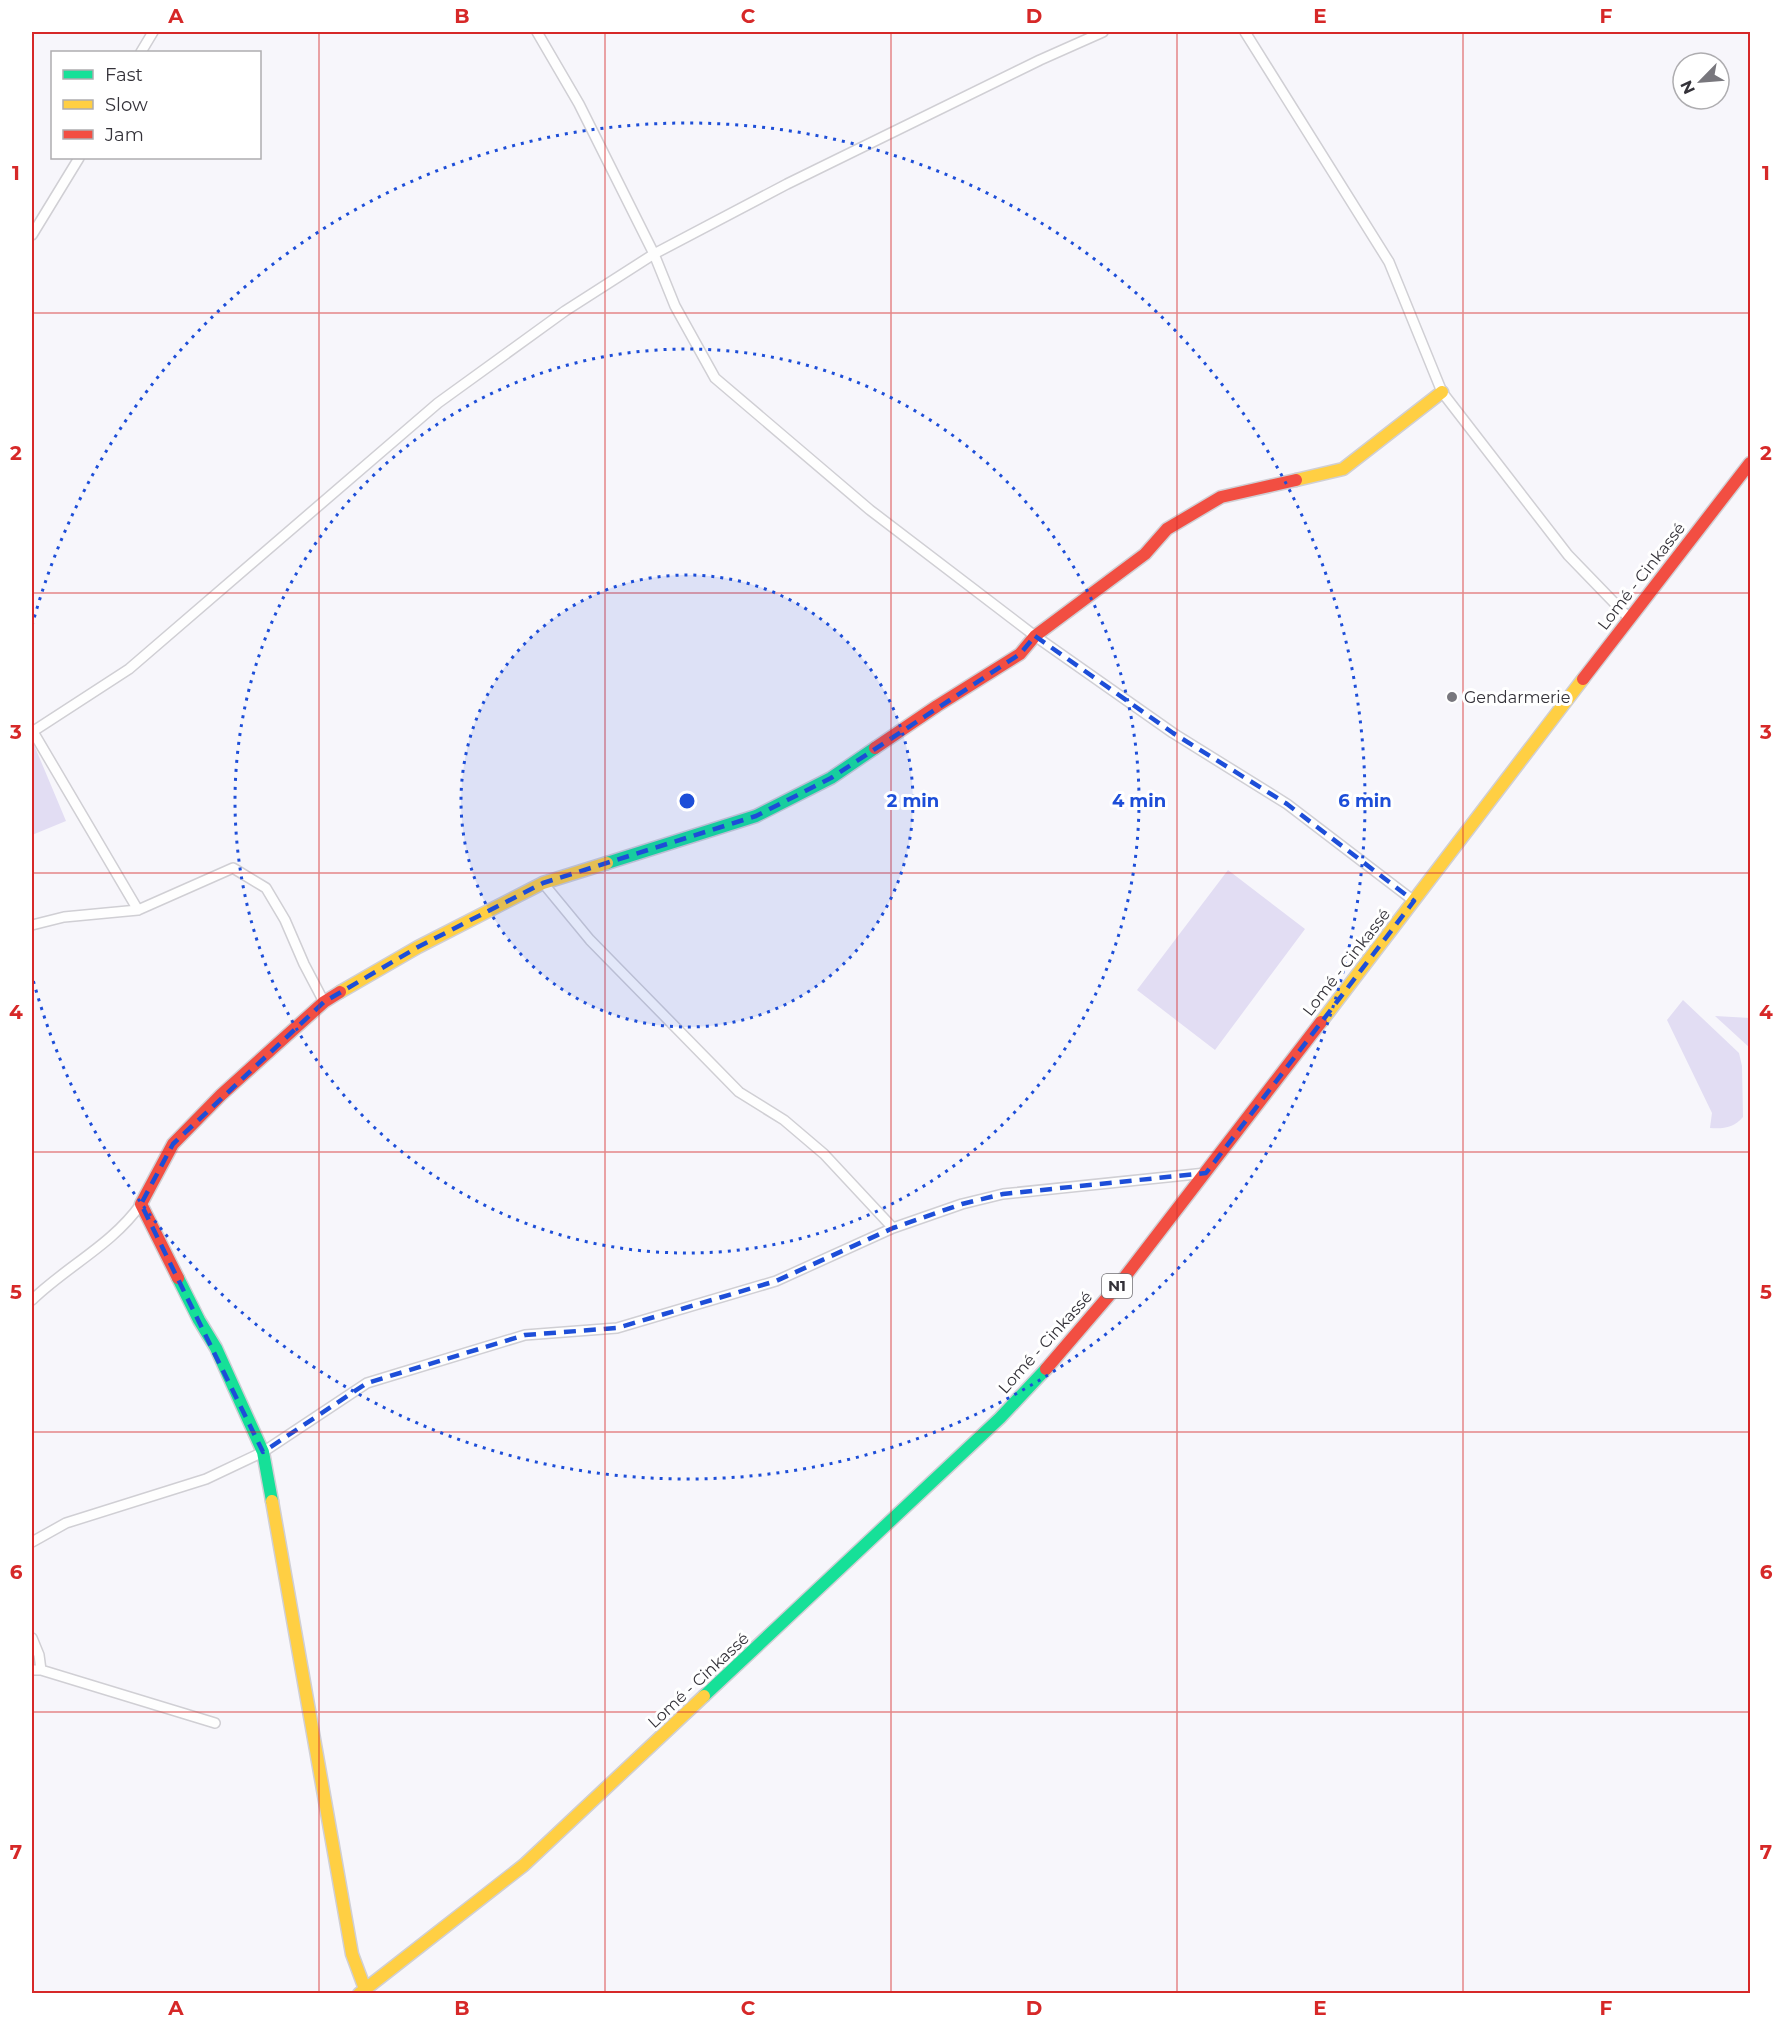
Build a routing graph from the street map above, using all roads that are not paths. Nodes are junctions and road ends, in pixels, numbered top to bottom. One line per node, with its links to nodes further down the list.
1 (153, 32): 5 (street)
2 (537, 32): 8 (street)
3 (1102, 32): 8 (street)
4 (1245, 32): 9 (street)
5 (142, 51)
6 (78, 159): 7 (street)
7 (32, 235)
8 (654, 254): 12 (street); 13 (street)
9 (1442, 392): 11 (street); 12 (main road)
10 (1750, 463): 11 (main road, Lomé - Cinkassé / N1)
11 (1629, 618): 15 (main road, Lomé - Cinkassé / N1)
12 (1035, 636): 14 (main road); 15 (street)
13 (32, 731): 16 (street)
14 (543, 883): 18 (main road); 21 (street)
15 (1414, 901): 19 (main road, Lomé - Cinkassé / N1)
16 (138, 910): 17 (street); 18 (street)
17 (32, 925)
18 (324, 1002): 20 (main road)
19 (1206, 1173): 21 (street); 28 (main road, Lomé - Cinkassé / N1)
20 (141, 1204): 22 (street); 23 (main road)
21 (893, 1228): 23 (street)
22 (32, 1300)
23 (263, 1452): 24 (street); 28 (main road)
24 (32, 1542)
25 (32, 1638): 26 (street)
26 (36, 1670): 27 (street)
27 (215, 1723)
28 (362, 1991)

